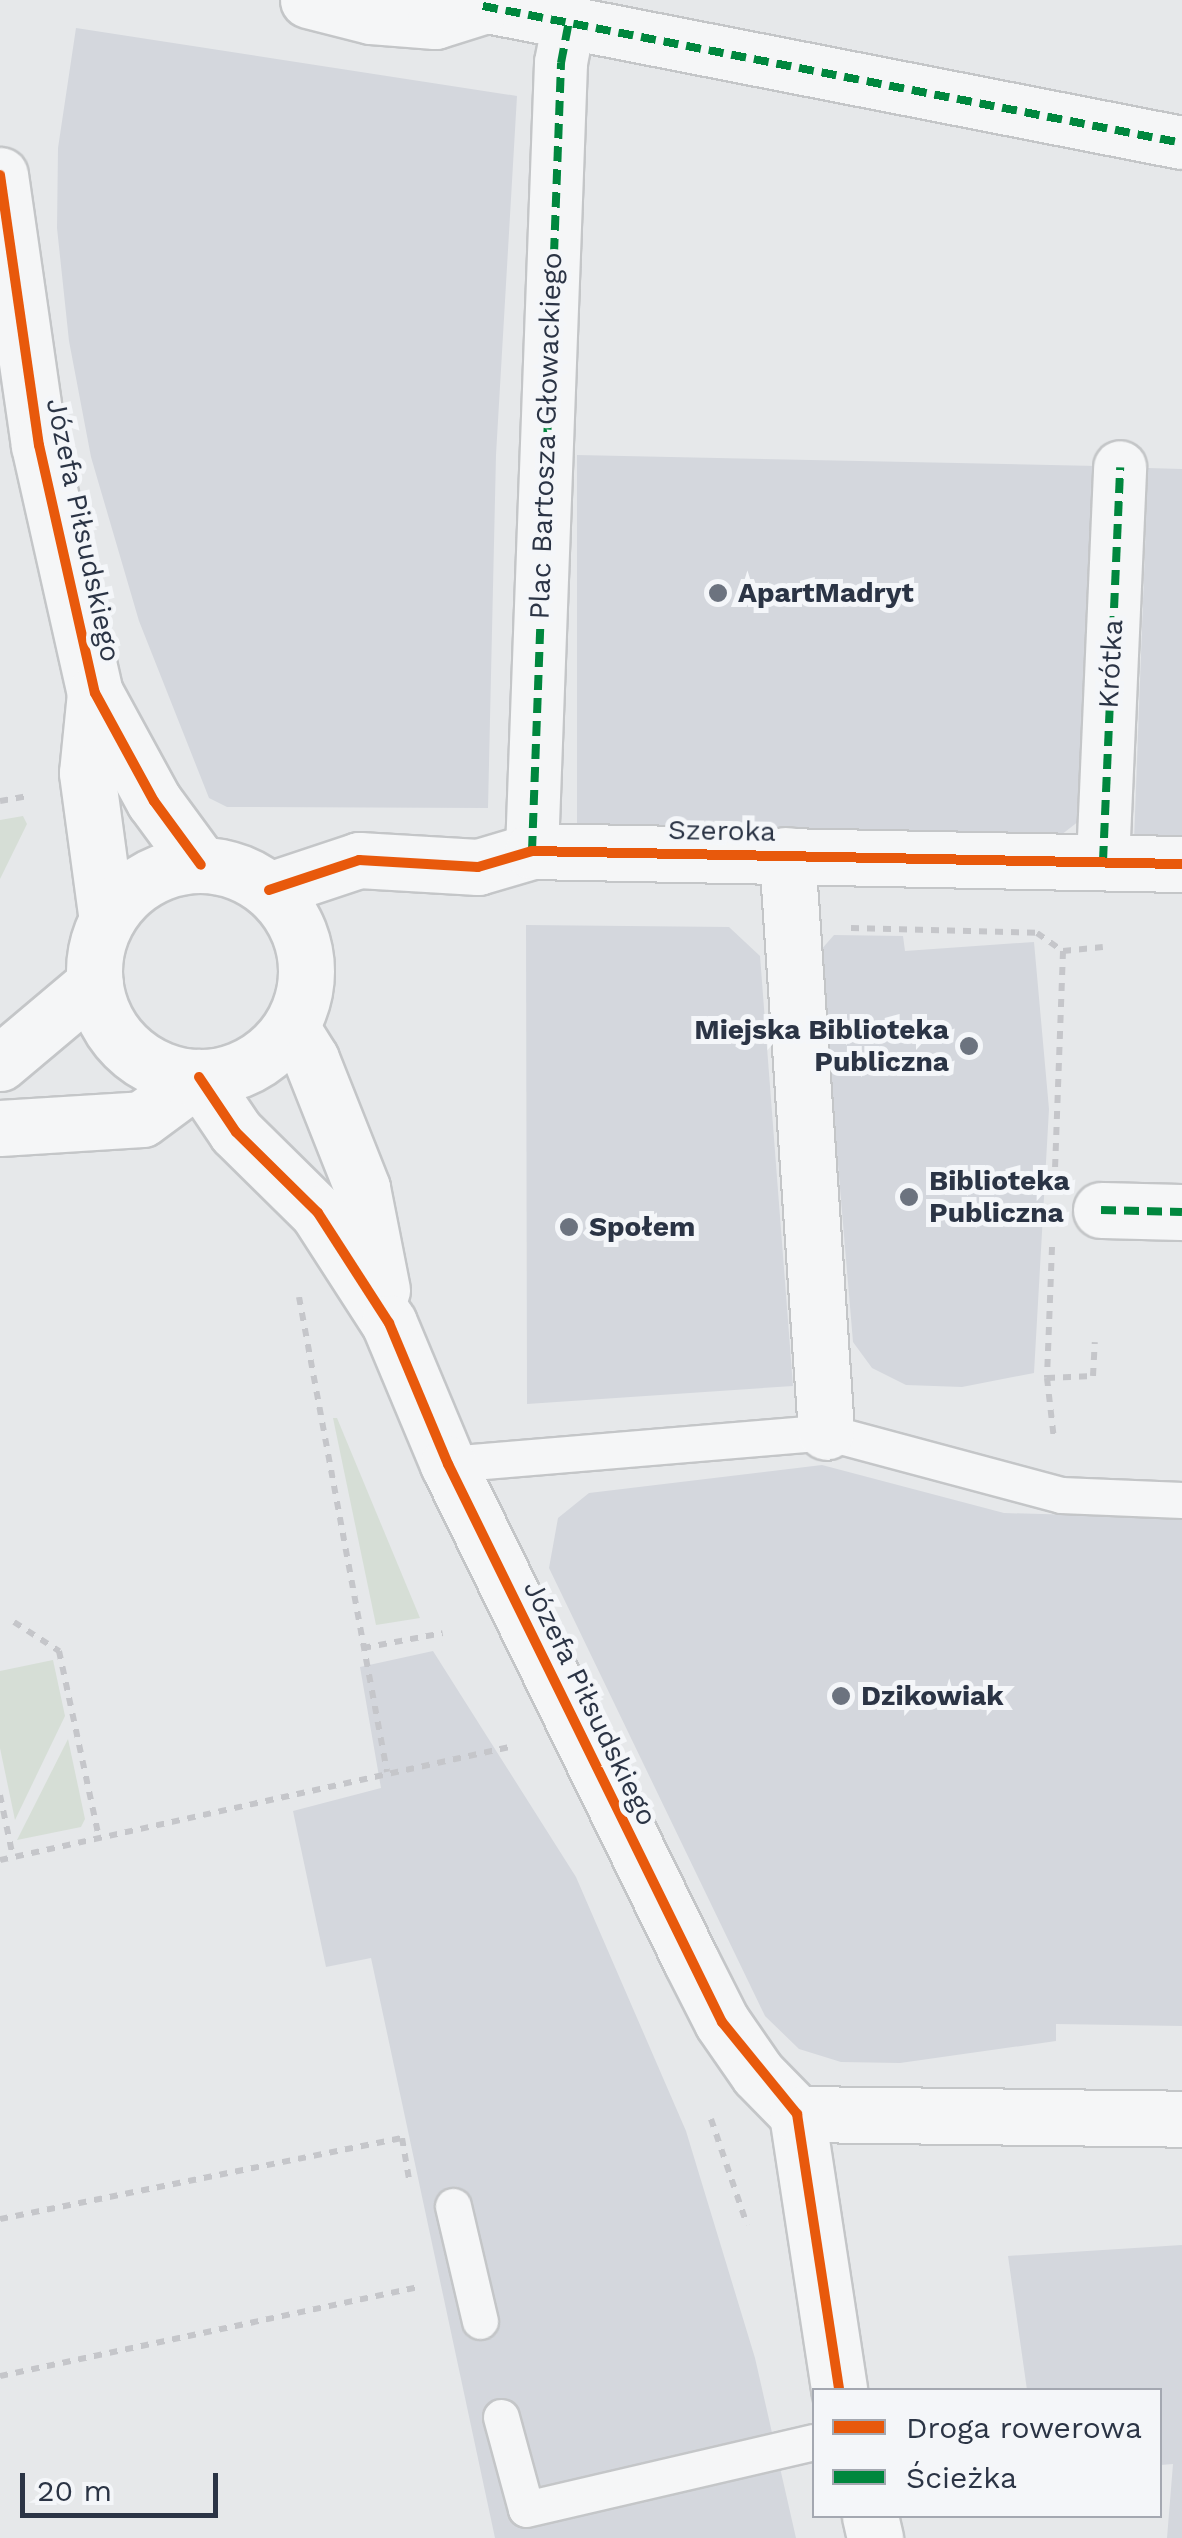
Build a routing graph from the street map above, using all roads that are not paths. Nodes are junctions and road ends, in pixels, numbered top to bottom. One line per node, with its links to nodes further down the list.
1 (308, 0): 2 (street)
2 (484, 3): 3 (street)
3 (569, 21): 4 (street); 8 (street, Plac Bartosza Głowackiego)
4 (1182, 143)
5 (0, 175): 7 (street, Józefa Piłsudskiego)
6 (1120, 467): 10 (street, Krótka)
7 (95, 693): 12 (street, Józefa Piłsudskiego); 14 (street, Józefa Piłsudskiego)
8 (532, 851): 9 (street, Szeroka); 13 (street, Szeroka)
9 (787, 855): 10 (street, Szeroka); 23 (street, Szeroka)
10 (1102, 861): 11 (street, Szeroka)
11 (1182, 864)
12 (201, 865): 13 (street); 14 (street)
13 (269, 890): 16 (street)
14 (107, 920): 15 (street)
15 (95, 983): 17 (street); 18 (street)
16 (290, 1027): 18 (street); 22 (street, Józefa Piłsudskiego)
17 (0, 1063)
18 (199, 1078): 19 (street); 22 (street, Józefa Piłsudskiego)
19 (0, 1128)
20 (1078, 1197): 21 (street)
21 (1182, 1212)
22 (389, 1322): 24 (street, Józefa Piłsudskiego)
23 (826, 1432): 24 (lane); 25 (lane)
24 (448, 1464): 26 (street, Józefa Piłsudskiego)
25 (1182, 1500)
26 (797, 2114): 27 (street); 30 (street)
27 (1182, 2119)
28 (452, 2206): 29 (lane)
29 (480, 2322)
30 (839, 2388)
31 (501, 2417): 32 (lane)
32 (812, 2442)

